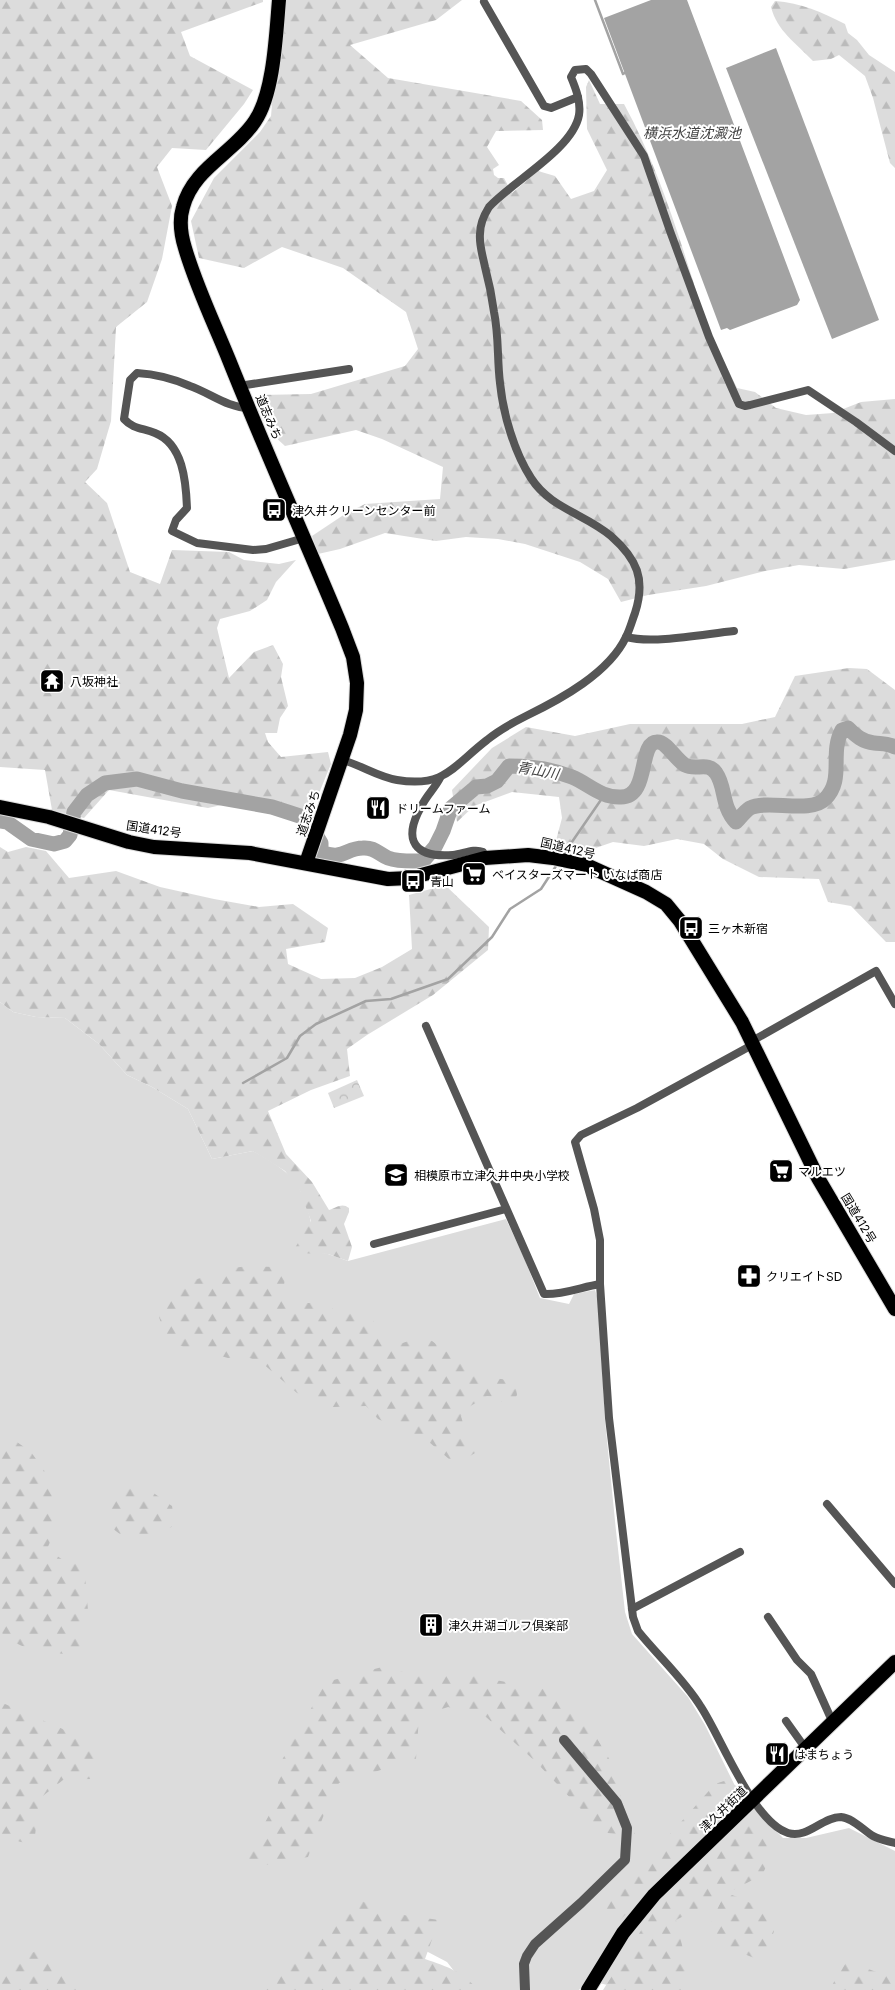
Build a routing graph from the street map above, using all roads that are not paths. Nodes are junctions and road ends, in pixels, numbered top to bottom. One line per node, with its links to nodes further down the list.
1 (279, 0): 5 (highway, 道志みち)
2 (484, 2): 3 (street)
3 (578, 98): 7 (street); 10 (street)
4 (349, 369): 5 (street)
5 (239, 386): 6 (highway, 道志みち)
6 (249, 408): 8 (highway, 道志みち); 8 (street)
7 (895, 451)
8 (304, 538): 11 (highway, 道志みち)
9 (734, 631): 10 (street)
10 (626, 637): 12 (street)
11 (342, 760): 12 (street); 15 (highway, 道志みち)
12 (440, 778): 14 (street)
13 (0, 807): 15 (highway, 国道412号)
14 (485, 858): 15 (highway, 国道412号); 18 (highway, 国道412号)
15 (306, 863)
16 (895, 1004): 18 (street)
17 (426, 1026): 19 (street)
18 (753, 1042): 21 (street); 22 (highway, 国道412号)
19 (506, 1209): 20 (street); 21 (street)
20 (374, 1244)
21 (600, 1284): 26 (street)
22 (895, 1309)
23 (827, 1504): 25 (street)
24 (740, 1552): 26 (street)
25 (895, 1584)
26 (632, 1609): 33 (street)
27 (768, 1617): 30 (street)
28 (895, 1662): 30 (highway, 津久井街道)
29 (786, 1721): 32 (street)
30 (833, 1723): 32 (highway, 津久井街道)
31 (564, 1740): 35 (street)
32 (806, 1749): 33 (highway, 津久井街道)
33 (754, 1800): 34 (street); 36 (highway, 津久井街道)
34 (895, 1843)
35 (525, 1990)
36 (588, 1990)

